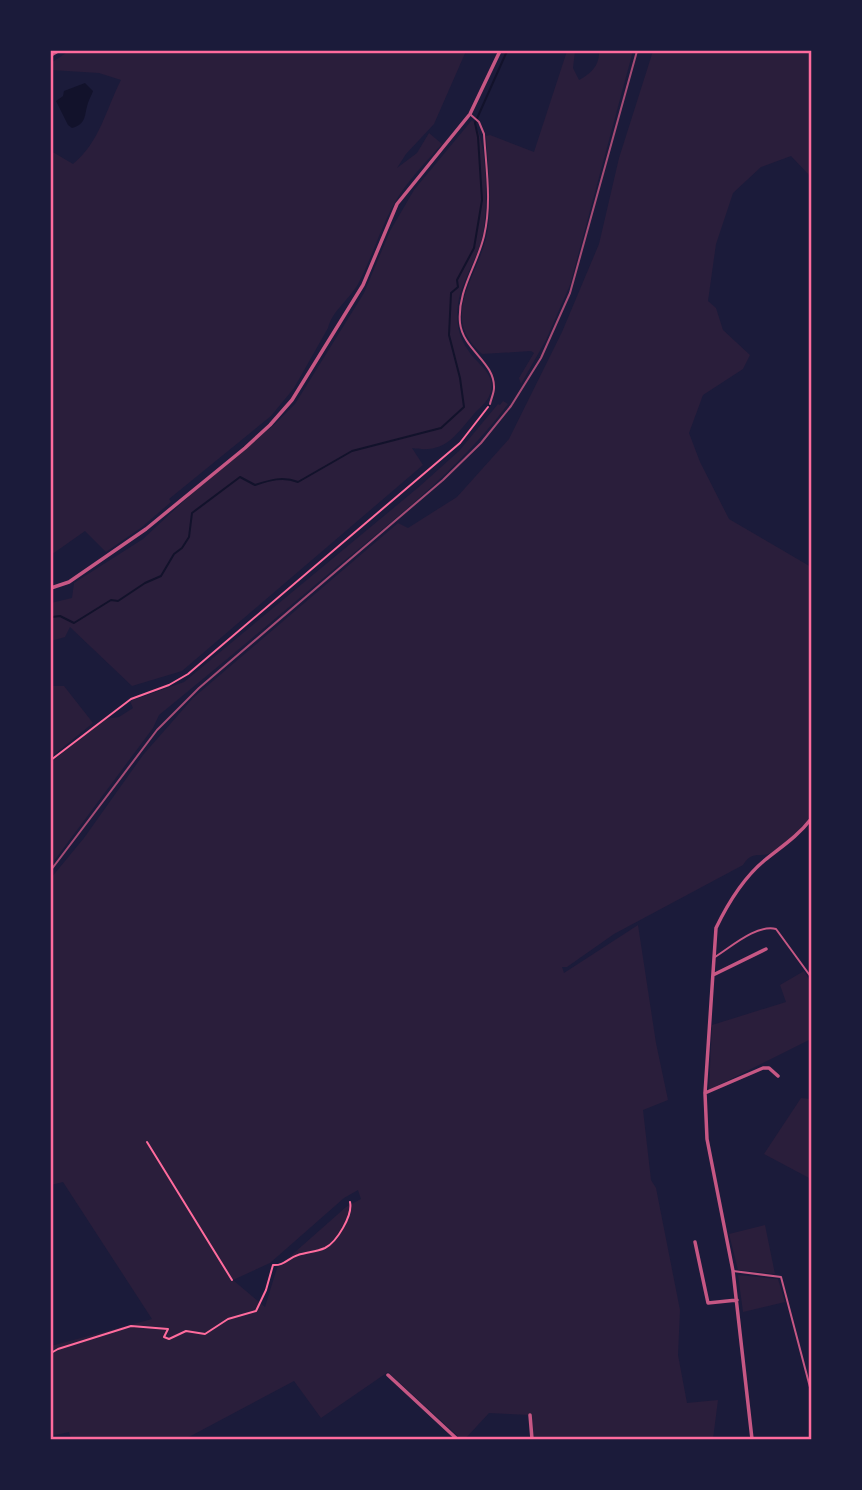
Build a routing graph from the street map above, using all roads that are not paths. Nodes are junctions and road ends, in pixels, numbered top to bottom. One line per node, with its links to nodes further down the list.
1 (58, 51): 3 (street)
2 (500, 51): 4 (street)
3 (51, 55)
4 (472, 115): 5 (lane); 6 (street)
5 (490, 404)
6 (51, 588)
7 (811, 819): 9 (street)
8 (766, 949): 10 (street)
9 (714, 958): 10 (street); 11 (lane)
10 (713, 975): 13 (street)
11 (811, 977)
12 (778, 1076): 13 (street)
13 (705, 1093): 15 (street)
14 (695, 1242): 16 (street)
15 (733, 1271): 16 (street); 18 (lane)
16 (737, 1300): 22 (street)
17 (388, 1376): 20 (street)
18 (811, 1391)
19 (530, 1415): 21 (street)
20 (457, 1439)
21 (532, 1439)
22 (752, 1439)

